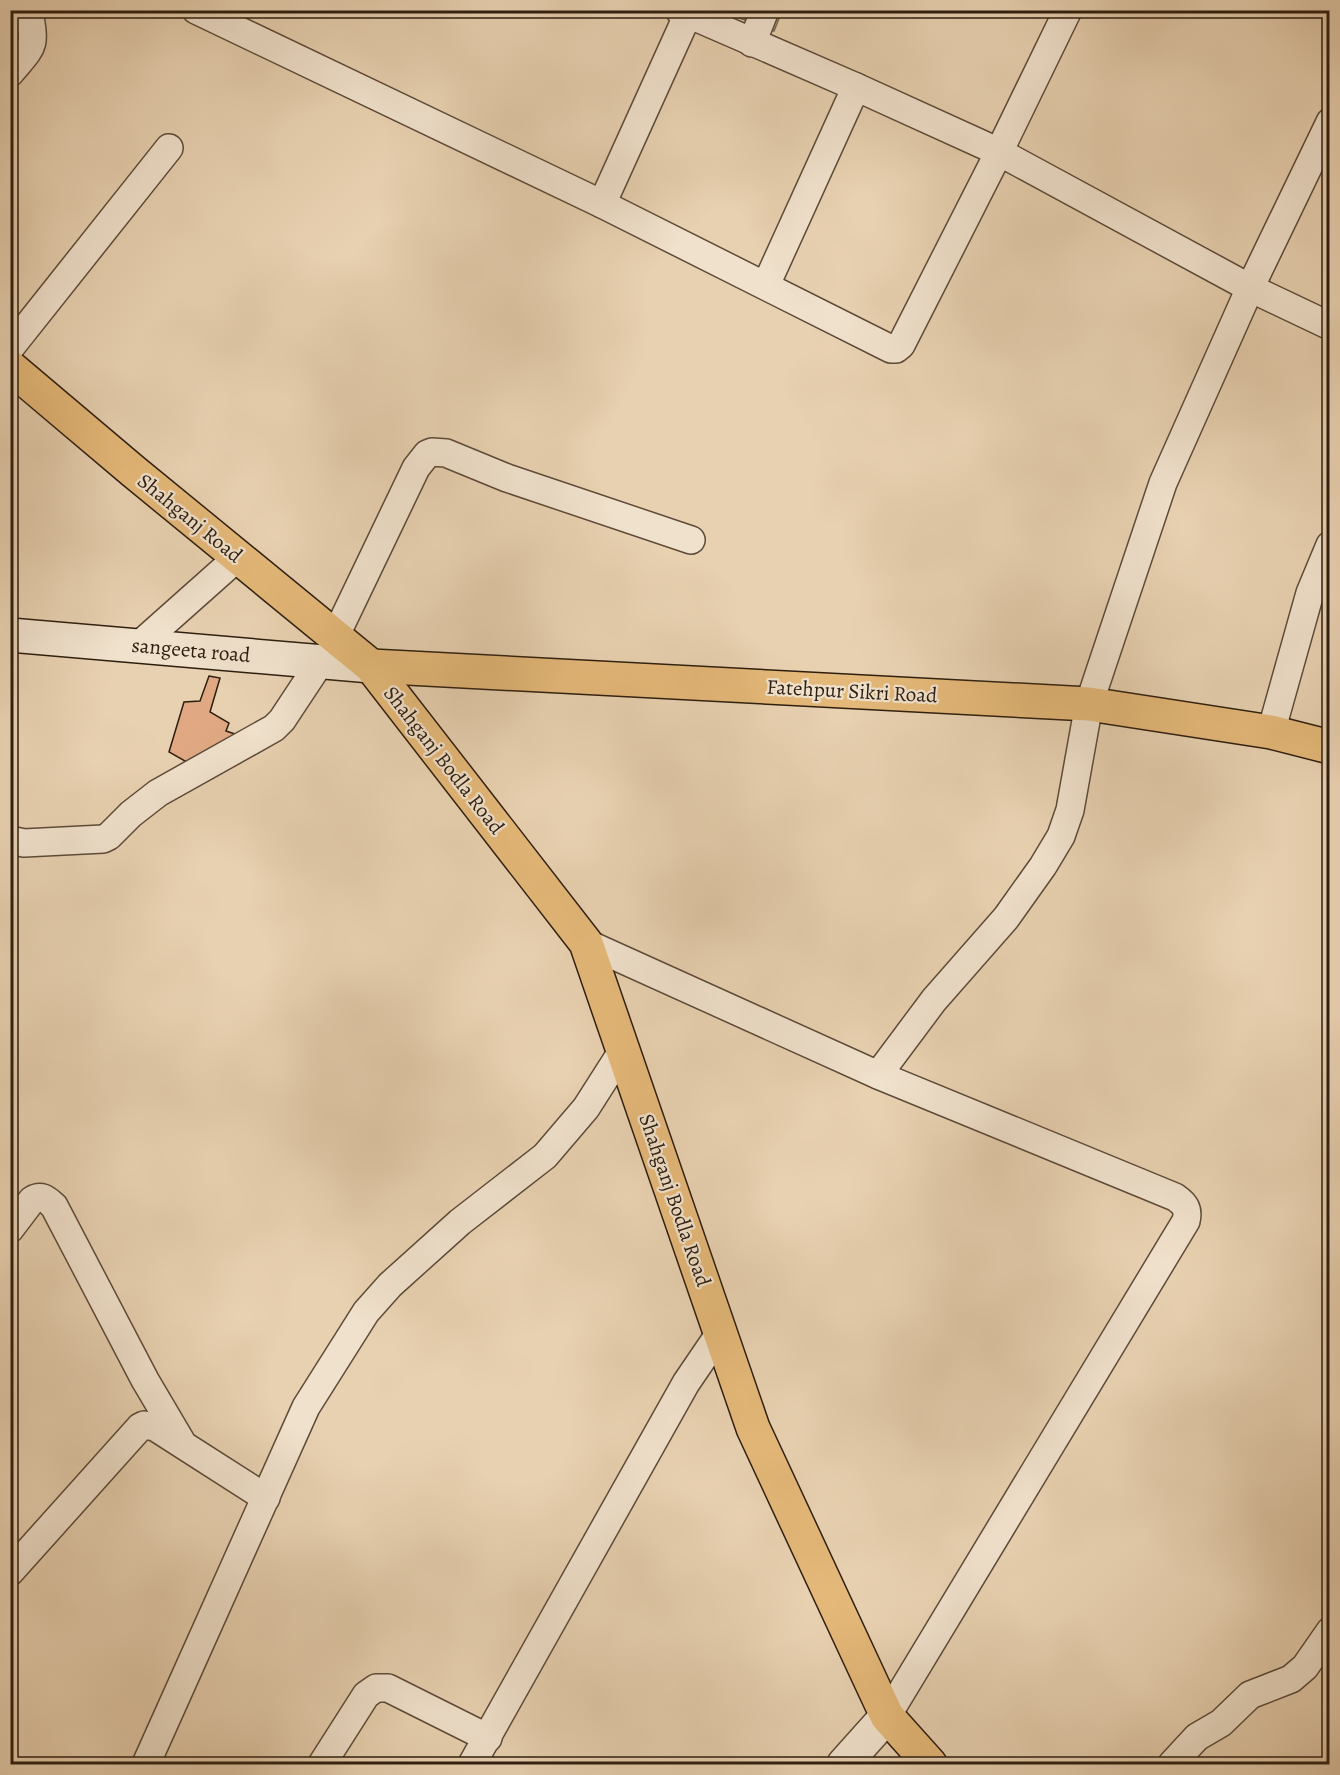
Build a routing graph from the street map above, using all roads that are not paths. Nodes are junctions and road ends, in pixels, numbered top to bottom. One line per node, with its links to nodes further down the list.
1 (29, 10): 7 (street)
2 (196, 10): 12 (street)
3 (765, 10): 6 (street)
4 (1068, 10): 11 (street)
5 (684, 13): 6 (street); 12 (street)
6 (752, 43): 8 (street)
7 (10, 73)
8 (856, 87): 11 (street); 13 (street)
9 (1329, 122): 14 (street)
10 (169, 148): 16 (street)
11 (999, 152): 13 (street); 14 (street)
12 (602, 204): 13 (street)
13 (766, 285)
14 (1250, 288): 15 (street); 25 (street)
15 (1329, 326)
16 (10, 348)
17 (10, 367): 20 (main road, Shahganj Road)
18 (691, 540): 23 (street)
19 (1329, 545): 26 (street)
20 (238, 557): 22 (street); 23 (main road, Shahganj Road)
21 (10, 635): 22 (main road, sangeeta road)
22 (138, 646): 23 (main road, sangeeta road)
23 (328, 649): 24 (main road, Shahganj Road); 28 (street)
24 (371, 666): 25 (main road, Fatehpur Sikri Road); 29 (main road, Shahganj Bodla Road)
25 (1089, 704): 26 (main road, Fatehpur Sikri Road); 31 (street)
26 (1271, 732): 27 (main road, Fatehpur Sikri Road)
27 (1329, 747)
28 (10, 840)
29 (586, 943): 30 (main road, Shahganj Bodla Road); 31 (street)
30 (623, 1050): 33 (main road, Shahganj Bodla Road); 35 (street)
31 (878, 1075): 38 (street)
32 (10, 1229): 34 (street)
33 (720, 1333): 38 (main road, Shahganj Bodla Road); 39 (street)
34 (183, 1445): 35 (street); 36 (street)
35 (266, 1498): 40 (street)
36 (10, 1572)
37 (1329, 1631): 45 (street)
38 (887, 1716): 43 (main road); 44 (main road, Shahganj Bodla Road)
39 (488, 1738): 41 (street); 42 (street)
40 (146, 1764)
41 (322, 1764)
42 (472, 1764)
43 (844, 1764)
44 (930, 1764)
45 (1172, 1764)

